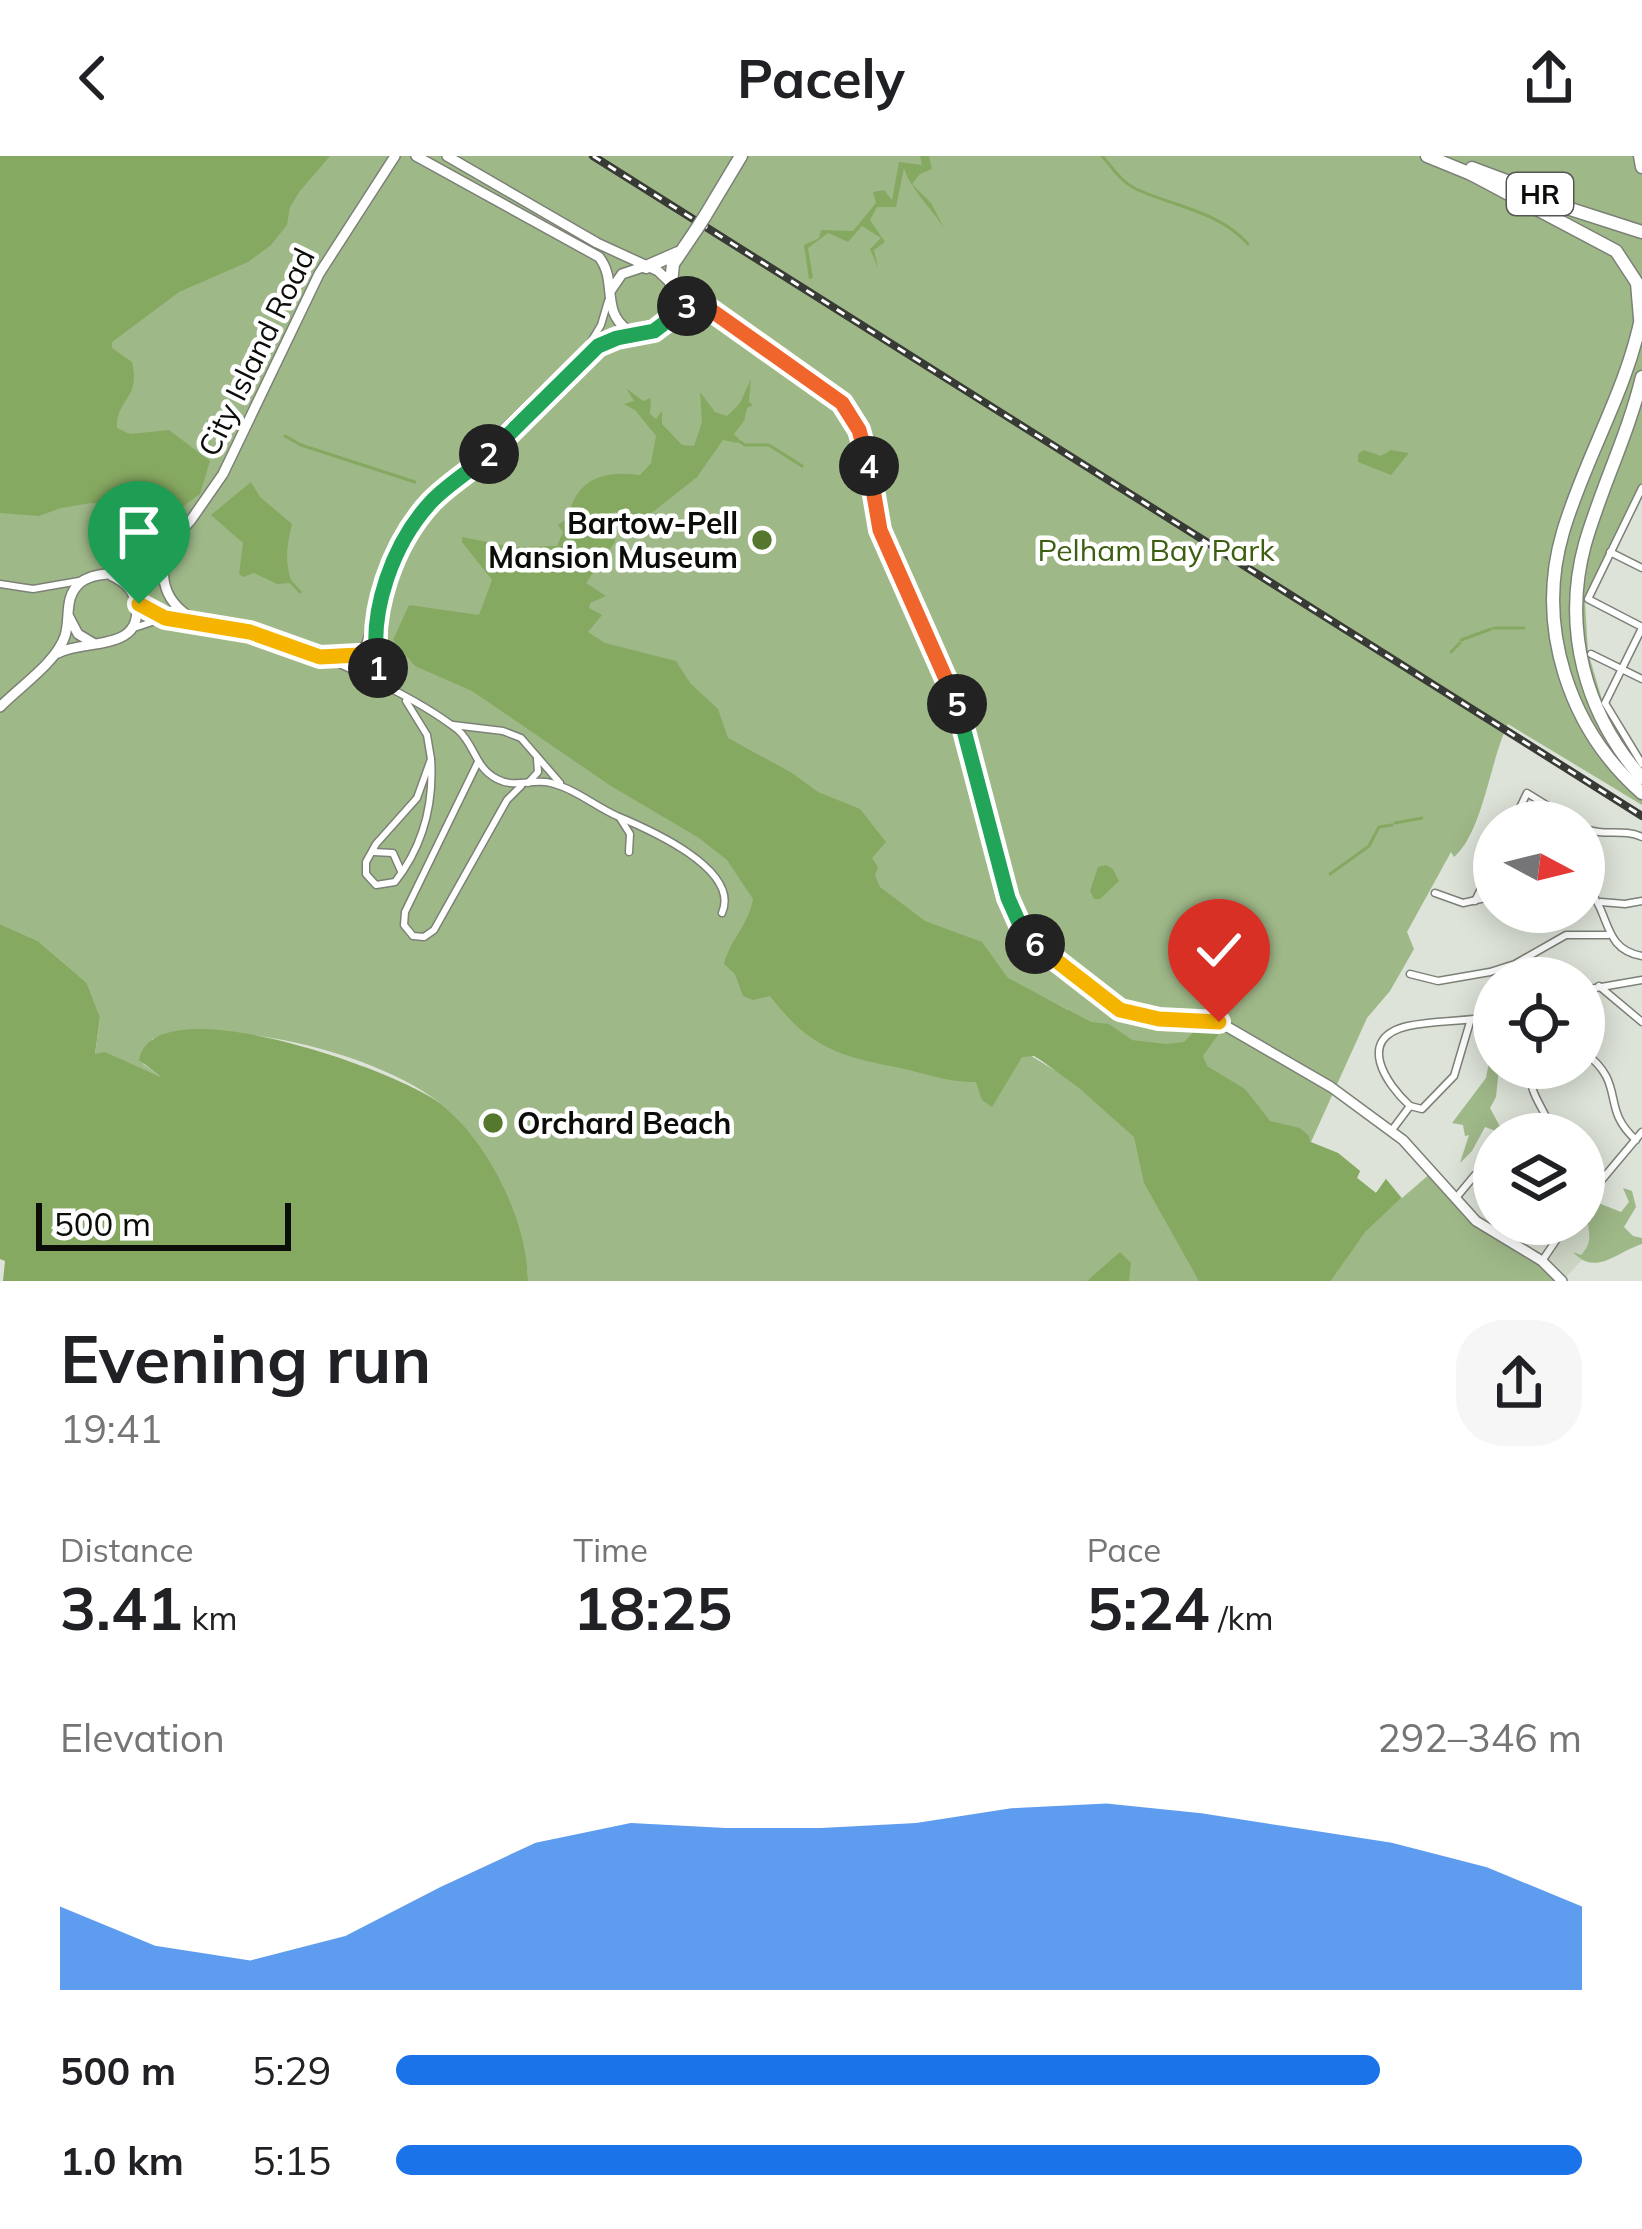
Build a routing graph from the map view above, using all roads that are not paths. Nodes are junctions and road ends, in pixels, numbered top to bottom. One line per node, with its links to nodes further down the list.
1 (447, 156): 9 (main road)
2 (745, 156): 13 (highway, bridge)
3 (1426, 156): 10 (highway, HR)
4 (1443, 156): 12 (highway, HR)
5 (1640, 156): 8 (highway)
6 (391, 159): 7 (main road); 24 (main road, City Island Road)
7 (420, 159): 11 (main road)
8 (1642, 167)
9 (477, 173): 11 (main road); 14 (main road)
10 (1471, 174): 12 (highway, HR); 18 (highway)
11 (469, 188): 16 (main road)
12 (1642, 230)
13 (684, 248): 14 (highway); 15 (highway)
14 (645, 267): 15 (main road); 16 (main road)
15 (671, 283): 17 (main road); 19 (main road)
16 (609, 296): 20 (main road); 38 (street)
17 (708, 308): 19 (main road); 85 (main road)
18 (1641, 318): 62 (highway)
19 (668, 321): 20 (main road)
20 (640, 333): 44 (street)
21 (1642, 377): 59 (highway)
22 (1642, 488): 23 (street)
23 (1638, 506): 25 (street)
24 (170, 544): 26 (main road, City Island Road); 34 (main road)
25 (1610, 552): 27 (street); 35 (street)
26 (152, 563): 28 (main road, City Island Road); 31 (main road, City Island Road)
27 (1642, 568)
28 (109, 576): 30 (main road); 31 (main road)
29 (0, 584): 30 (street)
30 (73, 586): 32 (main road)
31 (135, 598): 33 (street); 36 (main road)
32 (68, 614): 37 (main road); 41 (main road)
33 (165, 618): 34 (street); 36 (street)
34 (201, 623): 40 (street)
35 (1642, 628): 43 (street)
36 (129, 632): 37 (main road)
37 (98, 644): 41 (main road)
38 (349, 653): 40 (street); 42 (street); 44 (street)
39 (1591, 654): 43 (street)
40 (320, 657): 42 (street)
41 (48, 659): 49 (main road)
42 (342, 667): 46 (street)
43 (1622, 669): 45 (street); 58 (street)
44 (380, 672): 46 (street); 47 (street)
45 (1642, 679)
46 (380, 686): 47 (street)
47 (395, 693): 48 (street)
48 (404, 698): 50 (street); 53 (street)
49 (0, 707)
50 (441, 719): 51 (street); 53 (street)
51 (451, 725): 52 (street); 55 (street)
52 (494, 730): 54 (street); 55 (street)
53 (427, 735): 56 (street)
54 (534, 750): 60 (street); 61 (street)
55 (473, 751): 57 (street)
56 (431, 759): 67 (street); 68 (street)
57 (478, 762): 60 (street); 60 (street)
58 (1642, 764)
59 (1642, 778)
60 (526, 784): 61 (street)
61 (567, 789): 63 (street)
62 (1642, 793)
63 (618, 816): 66 (street); 73 (street)
64 (1605, 833): 65 (street)
65 (1642, 837)
66 (629, 852)
67 (371, 853): 68 (street); 68 (street)
68 (399, 877)
69 (1436, 893): 70 (street)
70 (1473, 901)
71 (1642, 901): 72 (street)
72 (1605, 902)
73 (722, 913)
74 (1605, 921): 75 (street)
75 (1608, 935): 76 (street); 77 (street)
76 (1642, 956)
77 (1410, 974)
78 (1642, 980): 79 (street)
79 (1605, 985)
80 (1605, 991): 82 (street)
81 (1471, 1021): 84 (street); 84 (street)
82 (1642, 1022)
83 (1605, 1072): 87 (street)
84 (1410, 1106): 85 (street)
85 (1392, 1130): 90 (main road)
86 (1642, 1132): 87 (street)
87 (1636, 1140): 88 (street)
88 (1605, 1174)
89 (1473, 1177): 90 (street)
90 (1455, 1198): 92 (main road)
91 (1553, 1245): 92 (street)
92 (1542, 1262): 93 (main road)
93 (1562, 1281)

